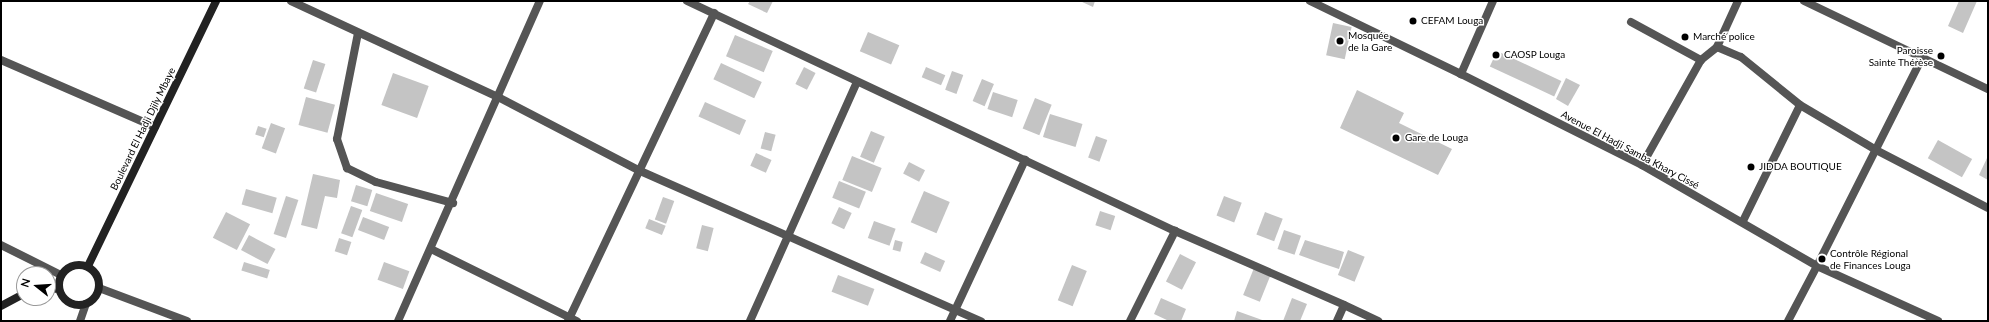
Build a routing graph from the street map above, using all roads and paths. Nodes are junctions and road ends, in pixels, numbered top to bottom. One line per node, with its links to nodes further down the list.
1 (216, 1): 21 (main road, Boulevard El Hadji Djily Mbaye)
2 (291, 1): 11 (street)
3 (540, 1): 19 (street)
4 (687, 1): 9 (street)
5 (1310, 1): 16 (street, Avenue El Hadji Samba Khary Cissé)
6 (1493, 1): 16 (street)
7 (1738, 1): 12 (street)
8 (1804, 1): 13 (street)
9 (714, 13): 17 (street); 25 (street)
10 (1631, 22): 14 (street)
11 (358, 33): 19 (street); 26 (street)
12 (1717, 47): 14 (street); 20 (street)
13 (1922, 58): 18 (street); 22 (street)
14 (1701, 60): 24 (street)
15 (2, 63): 21 (street)
16 (1461, 74): 24 (street, Avenue El Hadji Samba Khary Cissé)
17 (857, 82): 23 (street); 30 (street)
18 (1988, 88)
19 (496, 96): 25 (street); 26 (street)
20 (1800, 105): 22 (street); 28 (street)
21 (155, 127): 33 (main road, Boulevard El Hadji Djily Mbaye)
22 (1876, 150): 27 (street); 34 (street)
23 (1025, 160): 29 (street); 43 (street)
24 (1642, 165): 28 (street, Avenue El Hadji Samba Khary Cissé)
25 (638, 170): 30 (street); 44 (street)
26 (453, 203): 32 (street)
27 (1988, 208)
28 (1743, 221): 34 (street, Avenue El Hadji Samba Khary Cissé)
29 (1175, 231): 42 (street); 51 (street)
30 (790, 235): 43 (street); 48 (street)
31 (1, 245): 35 (street)
32 (431, 249): 44 (street); 47 (street)
33 (88, 266): 35 (main road); 37 (main road)
34 (1816, 266): 54 (street); 55 (street, Avenue El Hadji Samba Khary Cissé)
35 (61, 275): 36 (main road)
36 (59, 288): 38 (main road); 41 (main road)
37 (99, 288): 41 (main road); 46 (street)
38 (56, 289)
39 (16, 298): 40 (main road)
40 (4, 304)
41 (86, 304): 45 (street)
42 (1344, 305): 52 (street); 53 (street)
43 (955, 309): 49 (street); 50 (street)
44 (572, 320)
45 (80, 321)
46 (187, 321)
47 (398, 321)
48 (750, 321)
49 (950, 321)
50 (981, 321)
51 (1130, 321)
52 (1337, 321)
53 (1379, 321)
54 (1788, 321)
55 (1938, 321)

